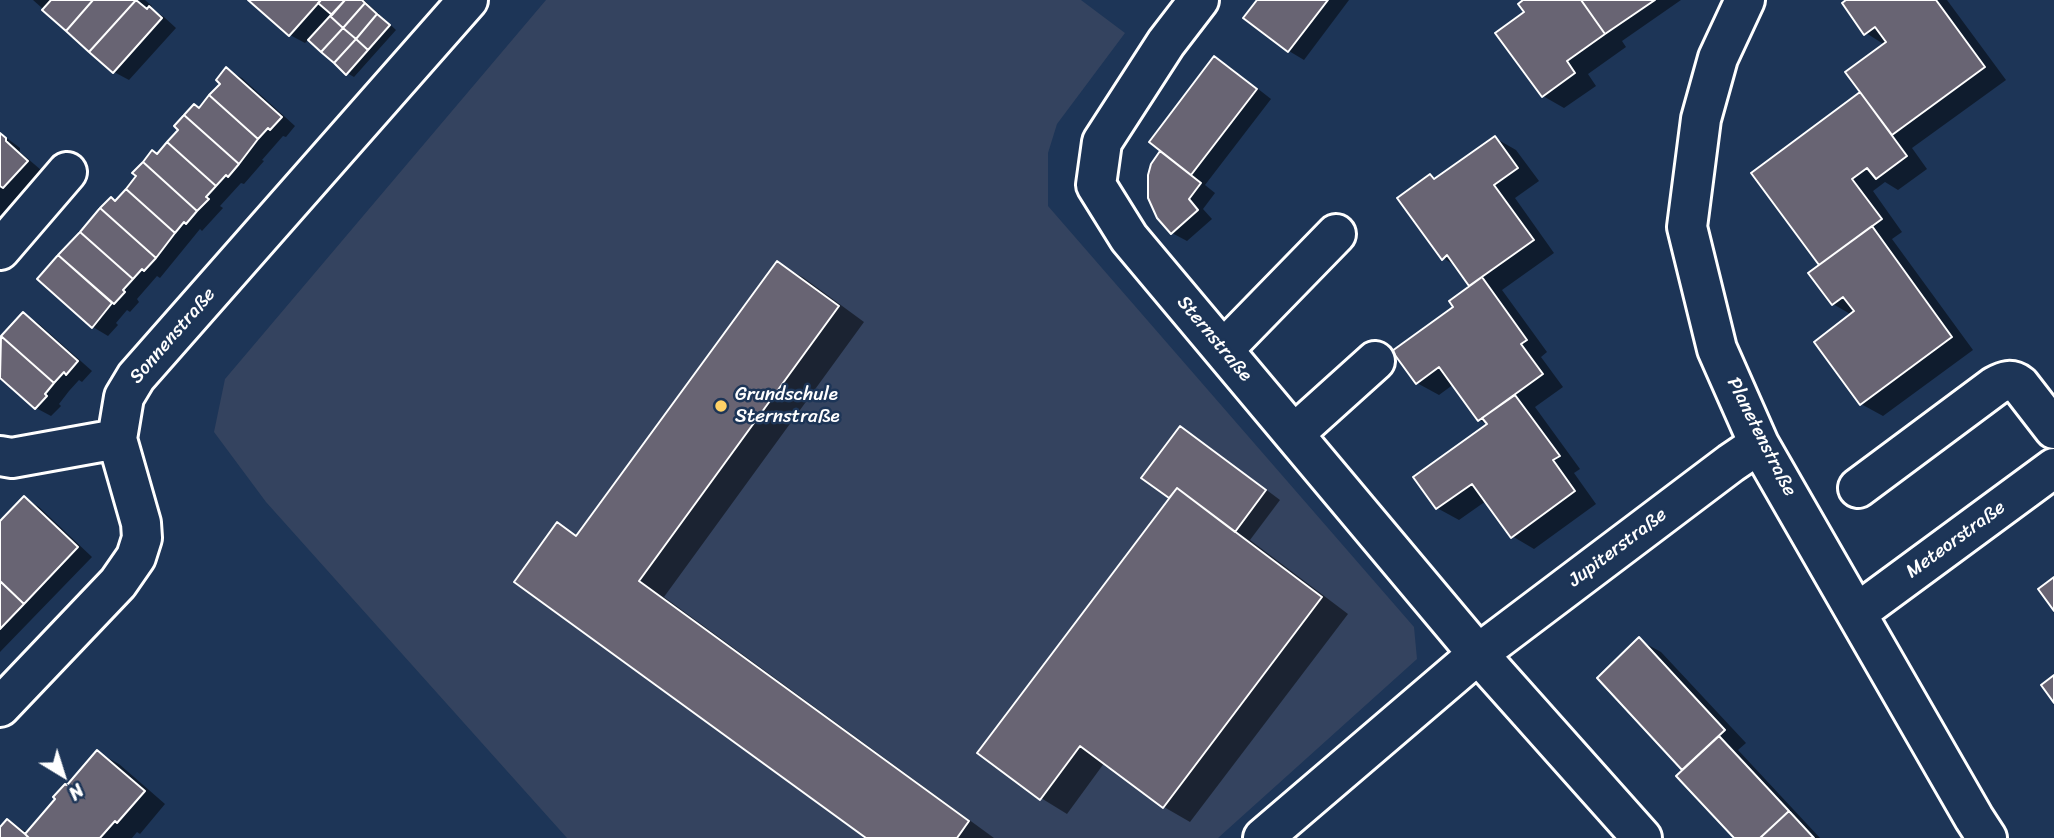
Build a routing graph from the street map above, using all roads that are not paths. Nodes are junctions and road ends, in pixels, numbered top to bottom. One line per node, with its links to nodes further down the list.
1 (468, 0): 11 (street, Sonnenstraße)
2 (1199, 0): 7 (street, Sternstraße)
3 (1745, 0): 12 (street, Planetenstraße)
4 (67, 172): 6 (street)
5 (1336, 234): 7 (street)
6 (0, 250)
7 (1223, 350): 10 (street, Sternstraße)
8 (1375, 361): 10 (street)
9 (2054, 429): 15 (street)
10 (1294, 434): 17 (street, Sternstraße)
11 (117, 439): 13 (street); 18 (street, Sonnenstraße)
12 (1759, 444): 16 (street, Planetenstraße); 17 (street, Jupiterstraße)
13 (0, 456)
14 (2054, 468): 16 (street, Meteorstraße)
15 (1858, 488)
16 (1857, 613): 21 (street, Planetenstraße)
17 (1478, 654): 19 (street, Jupiterstraße); 20 (street)
18 (0, 708)
19 (1263, 838)
20 (1642, 838)
21 (1987, 838)

